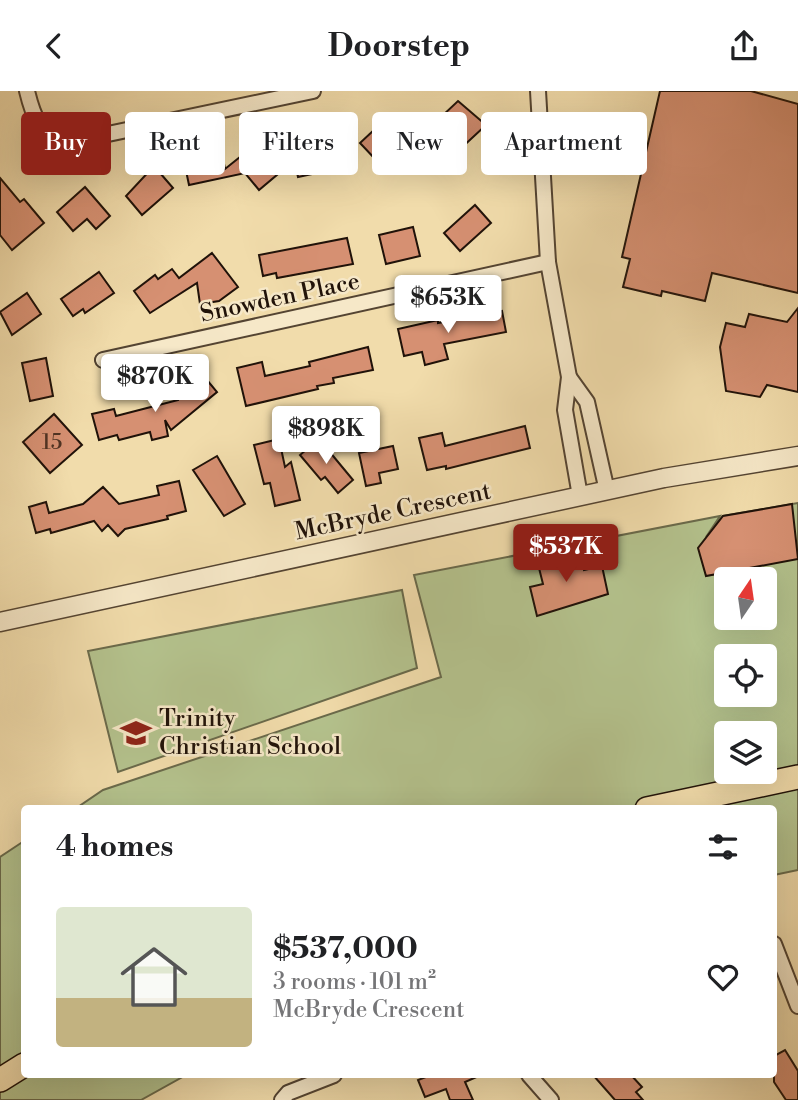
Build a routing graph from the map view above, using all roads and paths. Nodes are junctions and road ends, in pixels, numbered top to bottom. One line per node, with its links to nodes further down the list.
1 (27, 91): 2 (street)
2 (313, 91)
3 (538, 91): 4 (street)
4 (548, 262): 5 (street, Snowden Place); 6 (street)
5 (103, 360)
6 (569, 377): 8 (street); 9 (street)
7 (798, 456): 8 (street, McBryde Crescent)
8 (607, 491): 9 (street, McBryde Crescent)
9 (580, 496): 10 (street, McBryde Crescent)
10 (0, 622)
11 (798, 777): 12 (main road)
12 (666, 805)
13 (777, 952): 14 (street)
14 (798, 1006)
15 (21, 1067): 18 (main road)
16 (326, 1078): 19 (street)
17 (532, 1078): 20 (street)
18 (0, 1080)
19 (282, 1100)
20 (551, 1100)

